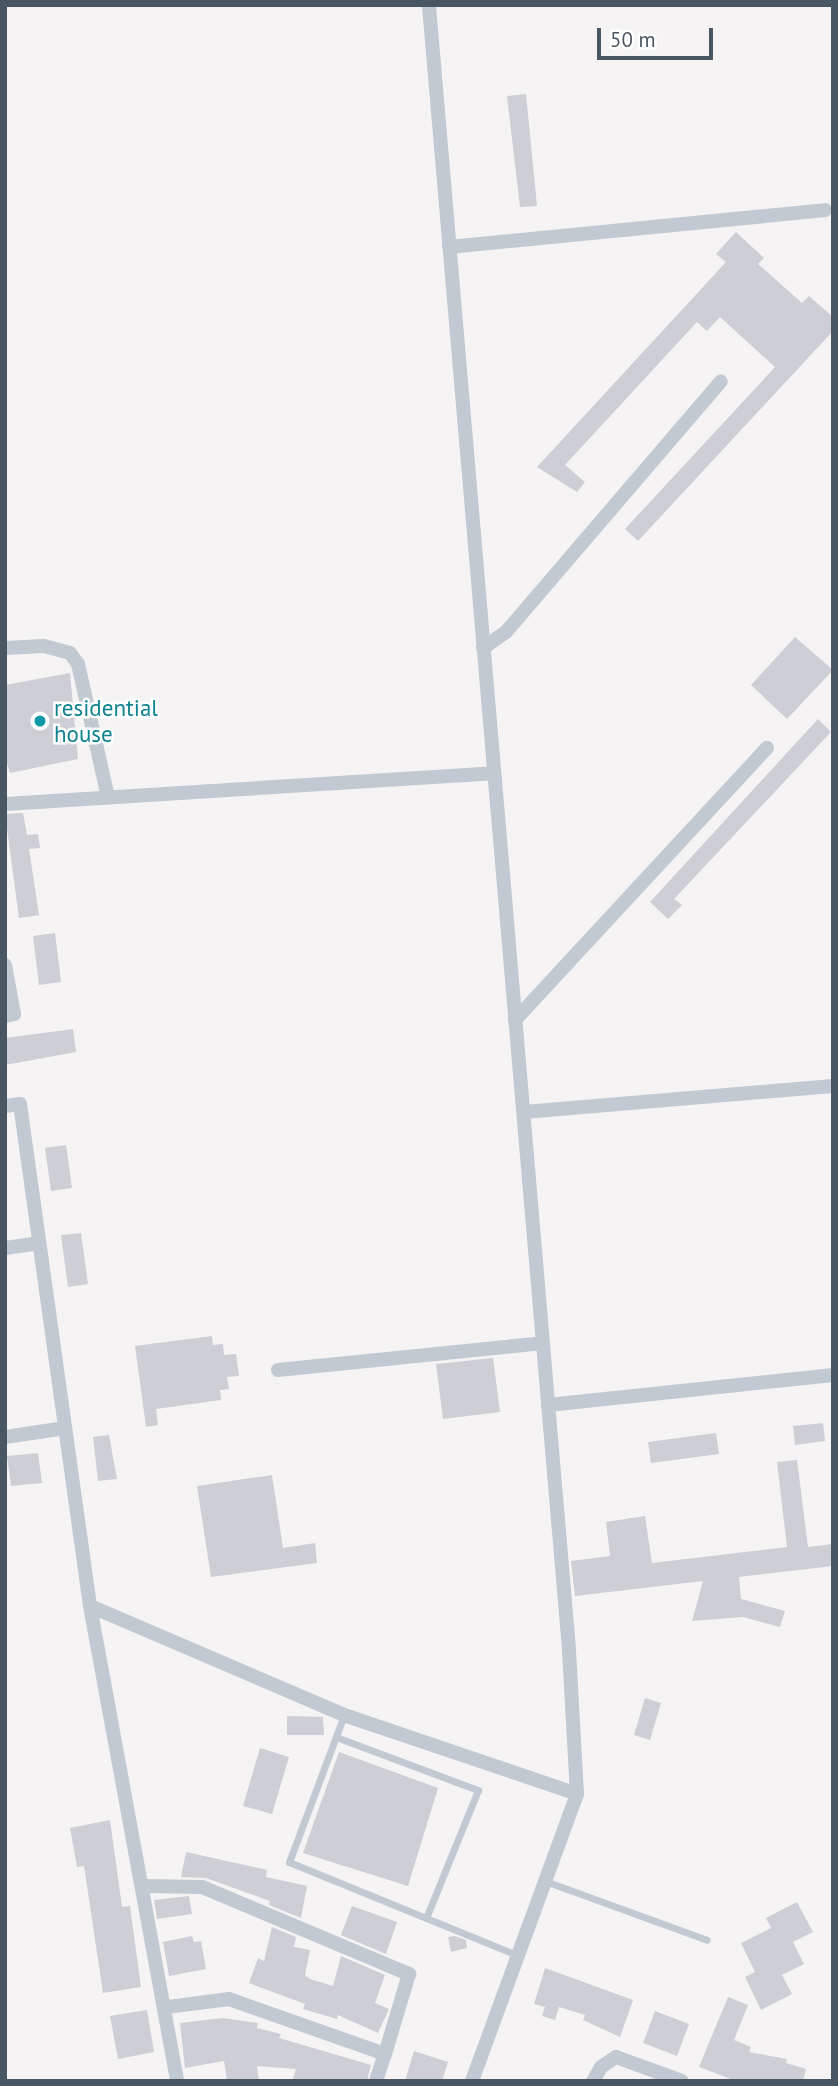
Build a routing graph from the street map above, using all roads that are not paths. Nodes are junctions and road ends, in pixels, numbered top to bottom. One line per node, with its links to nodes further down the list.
1 (429, 5): 3 (street)
2 (825, 209): 3 (street)
3 (449, 247): 6 (street)
4 (721, 381): 6 (street)
5 (5, 648): 9 (street)
6 (483, 648): 8 (street)
7 (767, 748): 13 (street)
8 (494, 773): 9 (street); 13 (street)
9 (108, 797): 10 (street)
10 (5, 804)
11 (5, 965): 12 (street)
12 (5, 1016)
13 (515, 1020): 16 (street)
14 (833, 1086): 16 (street)
15 (5, 1106): 17 (street)
16 (524, 1111): 19 (street)
17 (40, 1243): 18 (street); 23 (street)
18 (5, 1248)
19 (543, 1343): 20 (street); 22 (street)
20 (278, 1370)
21 (833, 1375): 22 (street)
22 (548, 1405): 28 (street)
23 (65, 1428): 24 (street); 25 (street)
24 (5, 1437)
25 (90, 1606): 26 (street); 30 (street)
26 (344, 1715): 27 (lane); 28 (street)
27 (336, 1738): 31 (lane); 31 (lane)
28 (577, 1794): 29 (street)
29 (545, 1881): 32 (lane); 33 (street)
30 (144, 1886): 34 (street); 35 (street)
31 (426, 1918): 33 (lane)
32 (707, 1940)
33 (515, 1954): 38 (street)
34 (167, 2007): 35 (street); 36 (street)
35 (385, 2054): 37 (street)
36 (177, 2081)
37 (376, 2081)
38 (472, 2081)
39 (593, 2081): 40 (street)
40 (682, 2081)

